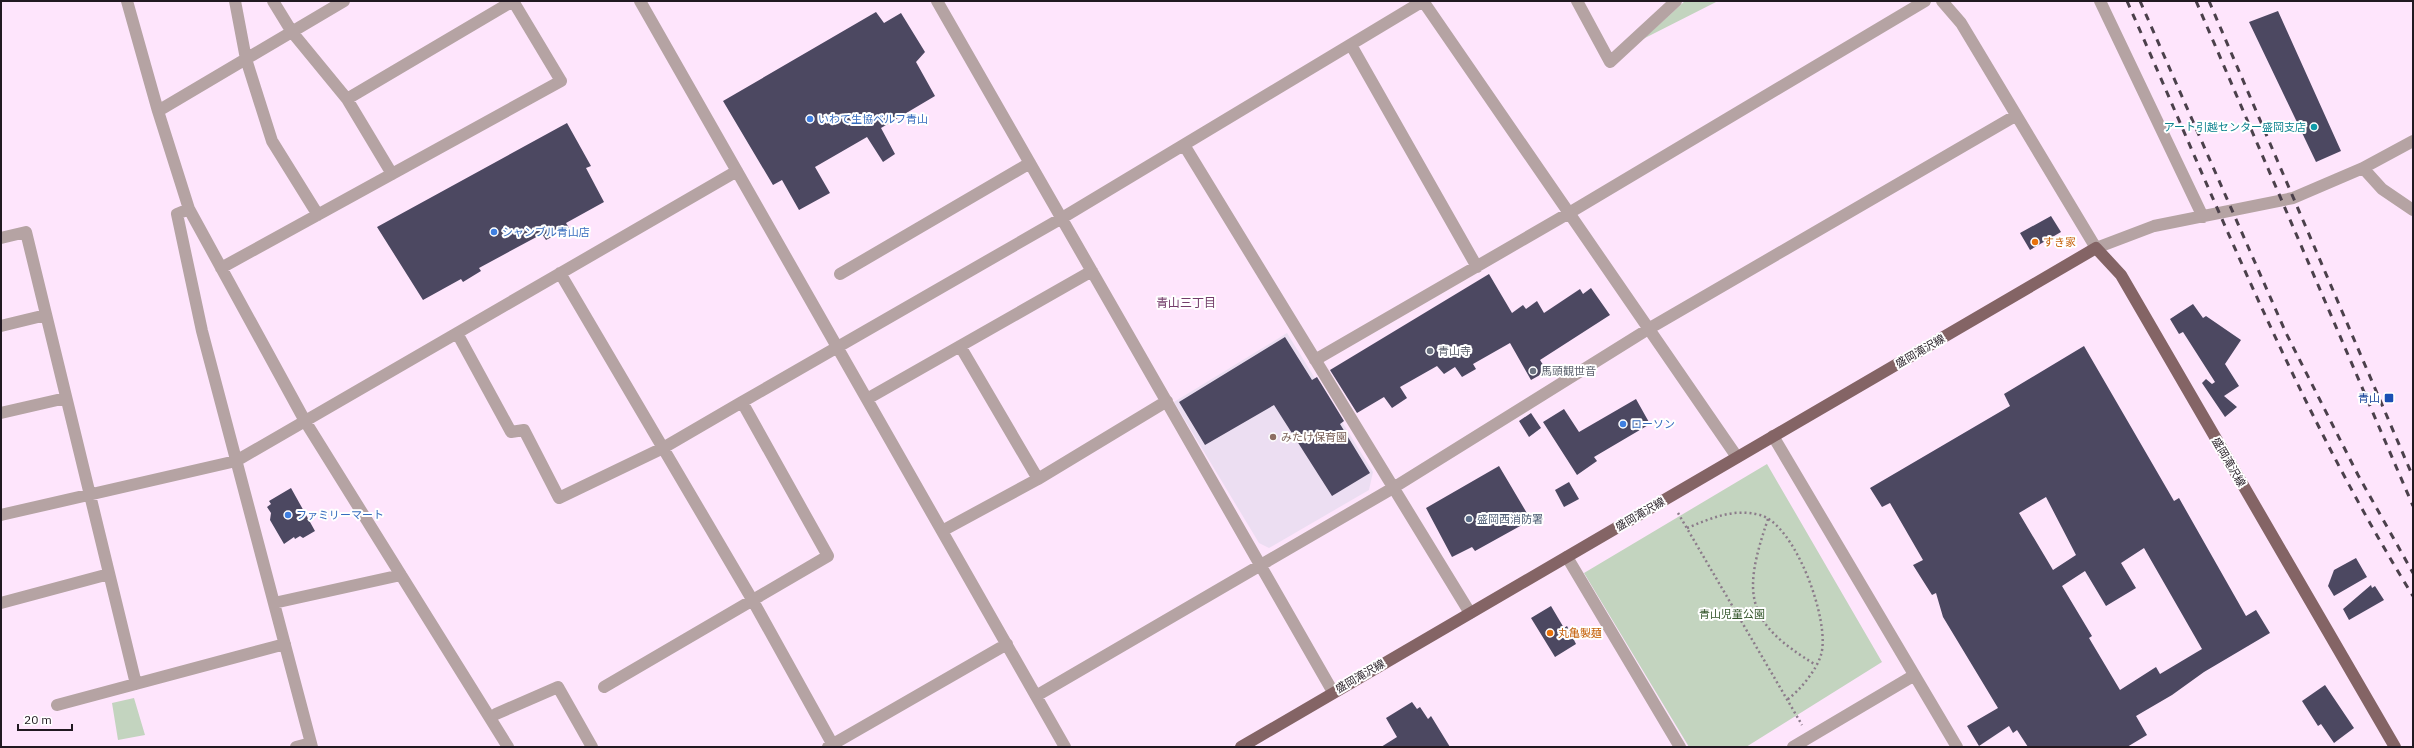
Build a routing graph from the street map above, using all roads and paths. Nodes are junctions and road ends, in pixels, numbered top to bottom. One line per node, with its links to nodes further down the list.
1 (127, 1): 17 (street)
2 (235, 1): 15 (street)
3 (274, 1): 13 (street)
4 (344, 1): 13 (street)
5 (640, 1): 23 (street)
6 (937, 1): 21 (street)
7 (1423, 1): 14 (street); 27 (street)
8 (1577, 1): 9 (street)
9 (1676, 1)
10 (1925, 1): 27 (street)
11 (1942, 1): 18 (street)
12 (2100, 1): 29 (street)
13 (292, 32): 15 (street); 16 (street)
14 (1351, 45): 20 (street); 33 (street)
15 (246, 59): 17 (street); 28 (street)
16 (347, 99): 24 (street); 24 (street)
17 (158, 111): 25 (street)
18 (2015, 116): 32 (street); 40 (street)
19 (2413, 141): 22 (street)
20 (1184, 145): 30 (street); 44 (street)
21 (1030, 163): 30 (street); 37 (street)
22 (2363, 168): 26 (street); 29 (street)
23 (737, 171): 36 (street); 43 (street)
24 (392, 174): 28 (street)
25 (189, 208): 34 (street); 54 (street)
26 (2413, 210)
27 (1569, 213): 33 (street); 40 (street)
28 (318, 215): 34 (street)
29 (2204, 217): 32 (street)
30 (1062, 218): 35 (street); 43 (street)
31 (1, 238): 38 (street)
32 (2096, 248): 51 (main road, 盛岡滝沢線); 93 (main road, 盛岡滝沢線)
33 (1477, 267): 44 (street)
34 (221, 268): 50 (street)
35 (1092, 271): 42 (street); 47 (street)
36 (560, 273): 41 (street); 52 (street)
37 (840, 274)
38 (46, 314): 39 (street); 45 (street)
39 (1, 326)
40 (1650, 328): 53 (street); 56 (street)
41 (457, 333): 50 (street); 52 (street)
42 (960, 346): 46 (street); 55 (street)
43 (838, 348): 46 (street); 48 (street)
44 (1315, 360): 56 (street)
45 (66, 398): 49 (street); 57 (street)
46 (867, 399): 62 (street)
47 (1167, 401): 55 (street); 64 (street)
48 (742, 402): 52 (street); 67 (street)
49 (1, 413)
50 (305, 421): 54 (street); 66 (street)
51 (1774, 436): 53 (main road, 盛岡滝沢線); 74 (street)
52 (663, 448): 67 (street)
53 (1737, 457): 63 (main road, 盛岡滝沢線)
54 (236, 460): 57 (street); 69 (street)
55 (1038, 479): 62 (street)
56 (1393, 488): 64 (street); 70 (street)
57 (90, 495): 59 (street); 65 (street)
58 (1678, 513): 61 (path)
59 (1, 515)
60 (1768, 519): 61 (path); 73 (path); 73 (path)
61 (1687, 528): 79 (path)
62 (942, 531): 72 (street)
63 (1567, 557): 70 (main road, 盛岡滝沢線); 90 (street)
64 (1260, 565): 77 (street); 78 (street)
65 (109, 574): 68 (street); 75 (street)
66 (401, 575): 69 (street); 86 (street)
67 (753, 601): 76 (street); 84 (street)
68 (1, 603)
69 (274, 603): 71 (street)
70 (1470, 613): 77 (main road, 盛岡滝沢線)
71 (285, 644): 75 (street); 83 (street)
72 (1006, 644): 78 (street); 84 (street)
73 (1816, 665): 79 (path)
74 (1913, 676): 82 (street); 92 (street)
75 (136, 684): 80 (street)
76 (604, 686)
77 (1334, 692): 89 (main road, 盛岡滝沢線)
78 (1036, 696): 88 (street)
79 (1787, 700): 82 (path)
80 (57, 705)
81 (496, 714): 87 (street)
82 (1809, 737): 91 (street)
83 (312, 745): 85 (street)
84 (831, 746)
85 (296, 747)
86 (508, 747)
87 (592, 747)
88 (1065, 747)
89 (1241, 747)
90 (1680, 747)
91 (1792, 747)
92 (1956, 747)
93 (2395, 747)

